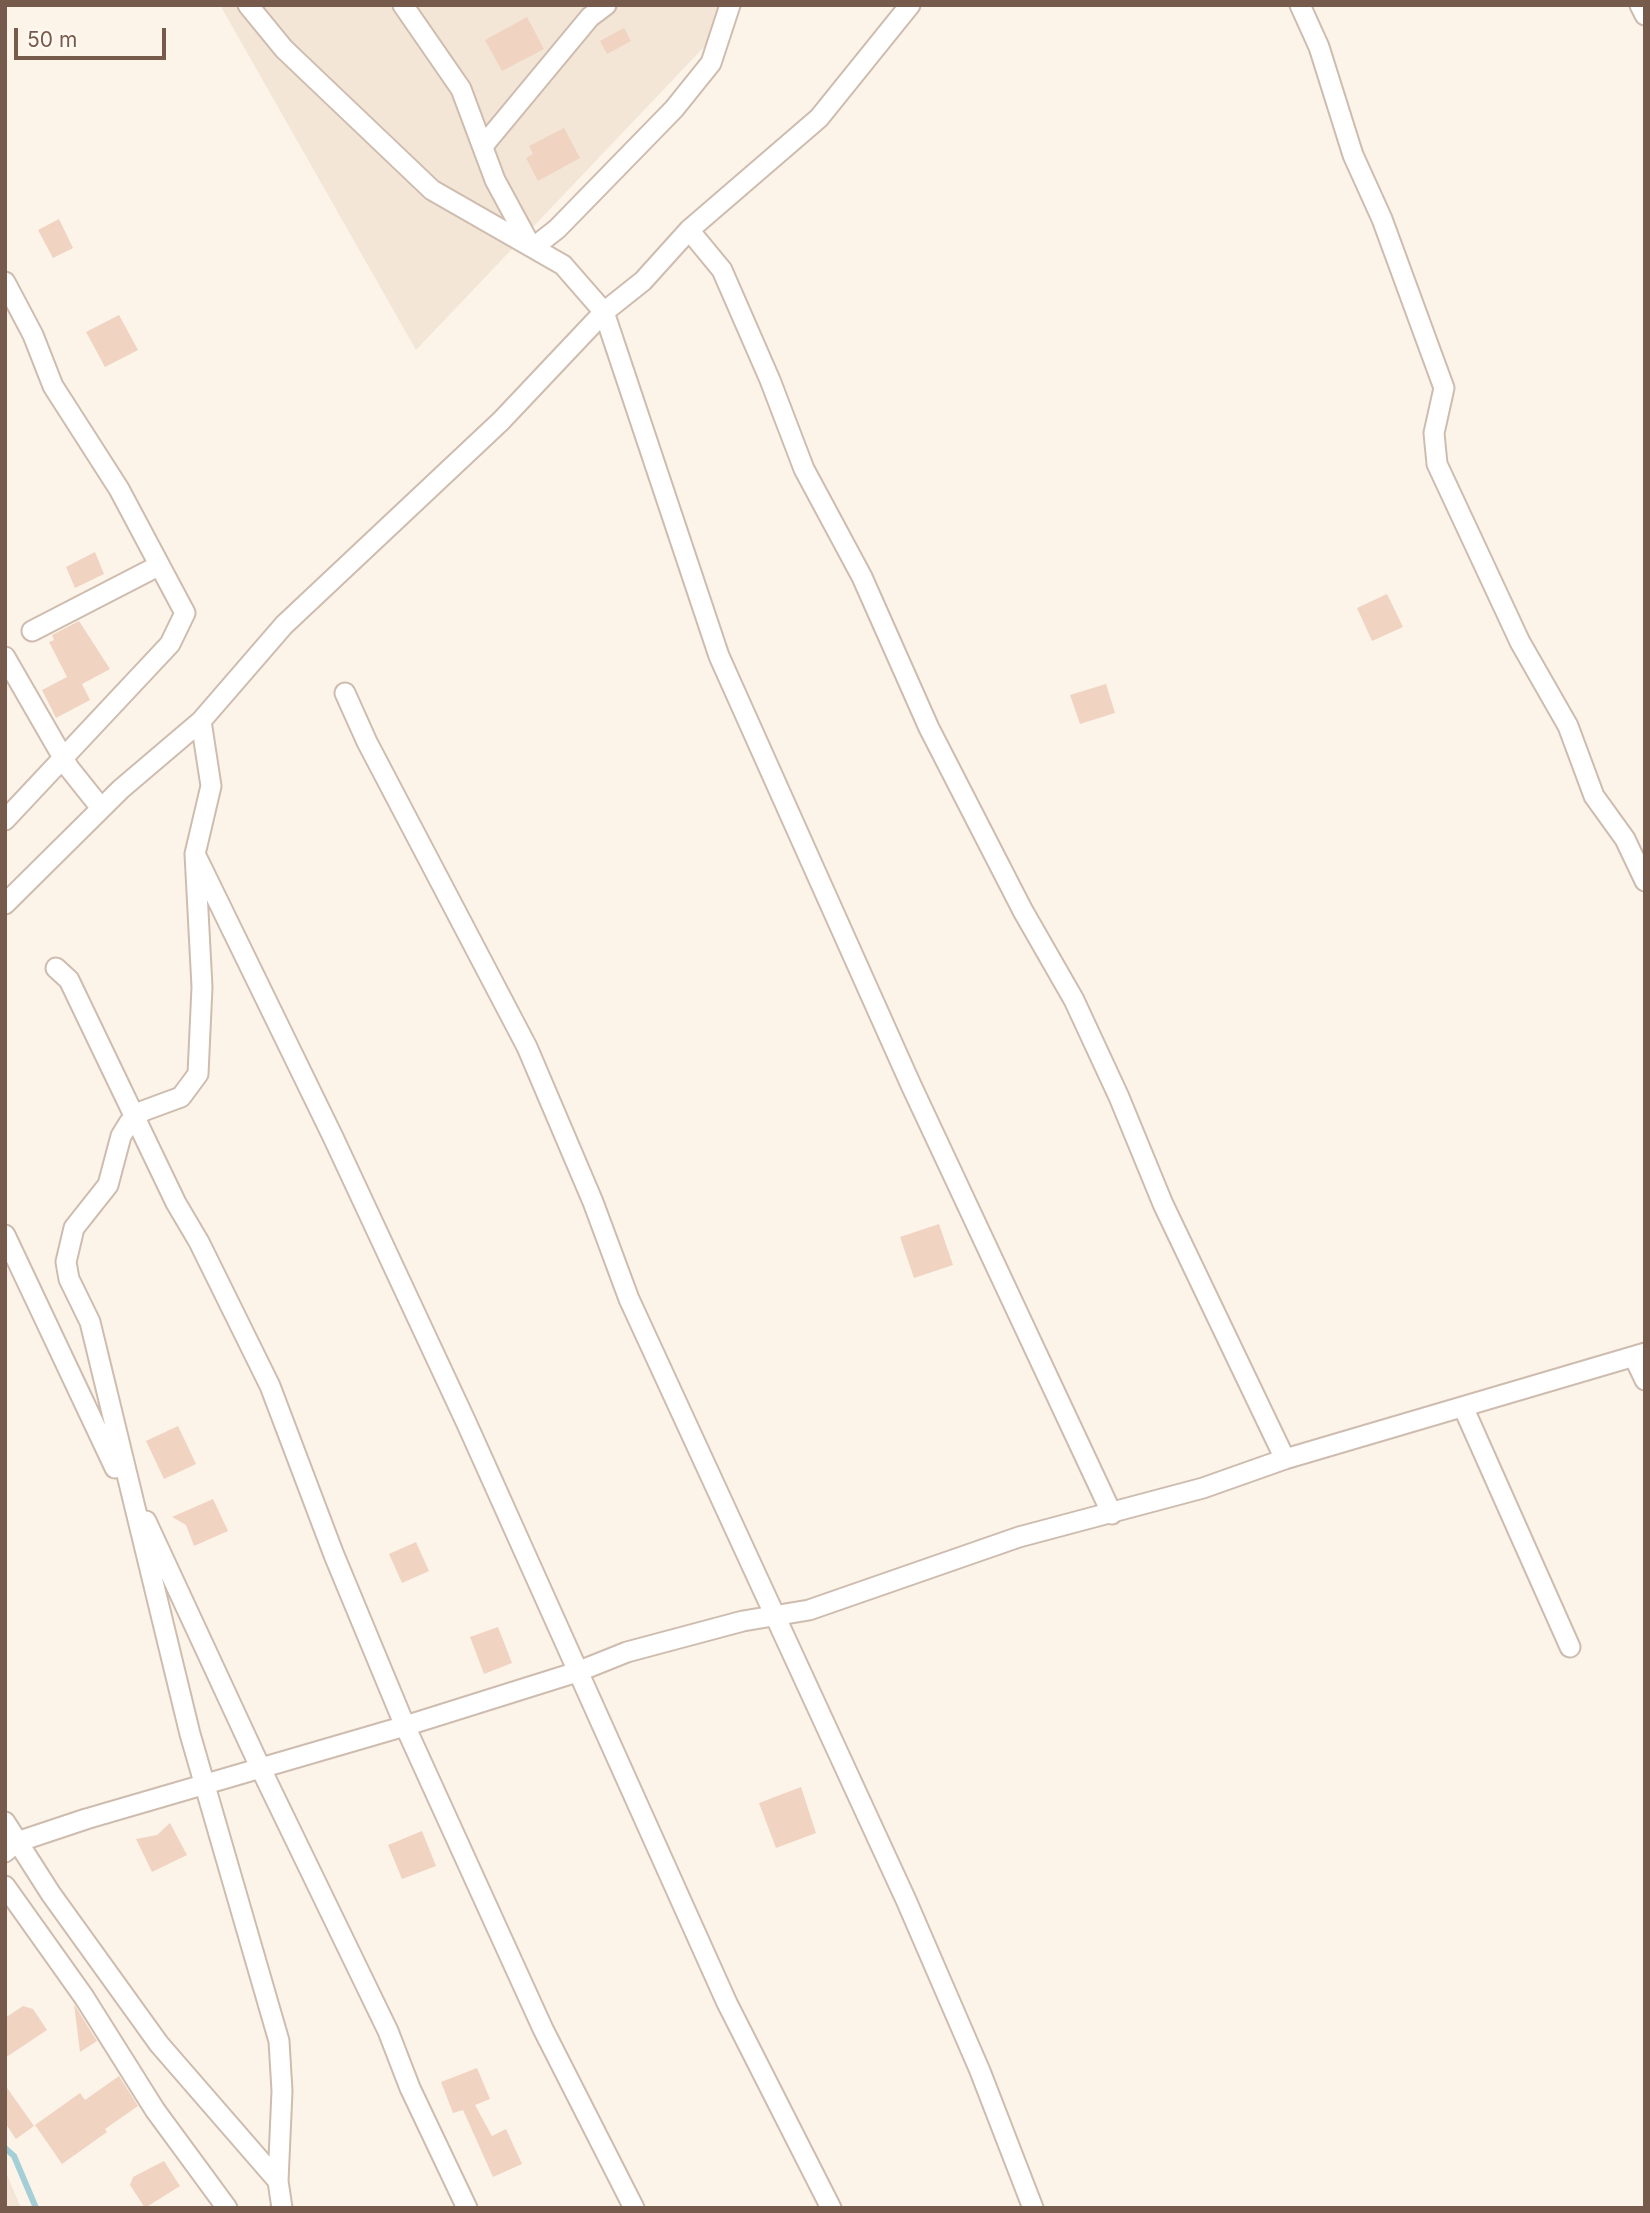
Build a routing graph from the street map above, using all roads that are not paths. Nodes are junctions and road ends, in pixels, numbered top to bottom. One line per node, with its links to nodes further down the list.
1 (248, 5): 11 (street)
2 (403, 5): 9 (street)
3 (606, 5): 9 (street)
4 (730, 5): 11 (street)
5 (910, 5): 10 (street)
6 (1300, 5): 23 (street)
7 (1640, 5): 8 (street)
8 (1645, 15)
9 (483, 146): 11 (street)
10 (689, 230): 13 (street); 31 (street)
11 (532, 246): 13 (street)
12 (5, 282): 14 (street)
13 (604, 312): 18 (street); 33 (street)
14 (159, 566): 15 (street); 19 (street)
15 (32, 631)
16 (5, 657): 19 (street)
17 (345, 693): 34 (street)
18 (201, 721): 20 (street); 22 (street)
19 (63, 759): 20 (street); 21 (street)
20 (101, 808): 24 (street)
21 (5, 820)
22 (195, 854): 26 (street); 36 (street)
23 (1645, 881)
24 (5, 904)
25 (57, 968): 26 (street)
26 (134, 1118): 32 (street); 37 (street)
27 (5, 1235): 32 (street)
28 (1639, 1355): 29 (street); 30 (street)
29 (1645, 1380)
30 (1464, 1409): 31 (street); 35 (street)
31 (1285, 1459): 33 (street)
32 (132, 1502): 38 (street); 39 (street)
33 (1112, 1514): 34 (street)
34 (774, 1618): 36 (street); 49 (street)
35 (1570, 1647)
36 (577, 1672): 37 (street); 48 (street)
37 (405, 1726): 38 (street); 47 (street)
38 (261, 1769): 39 (street); 46 (street)
39 (204, 1784): 41 (street); 43 (street)
40 (5, 1822): 41 (street)
41 (11, 1847): 43 (street)
42 (5, 1886): 44 (street)
43 (278, 2181): 45 (street)
44 (227, 2208)
45 (282, 2208)
46 (467, 2208)
47 (634, 2208)
48 (831, 2208)
49 (1033, 2208)

